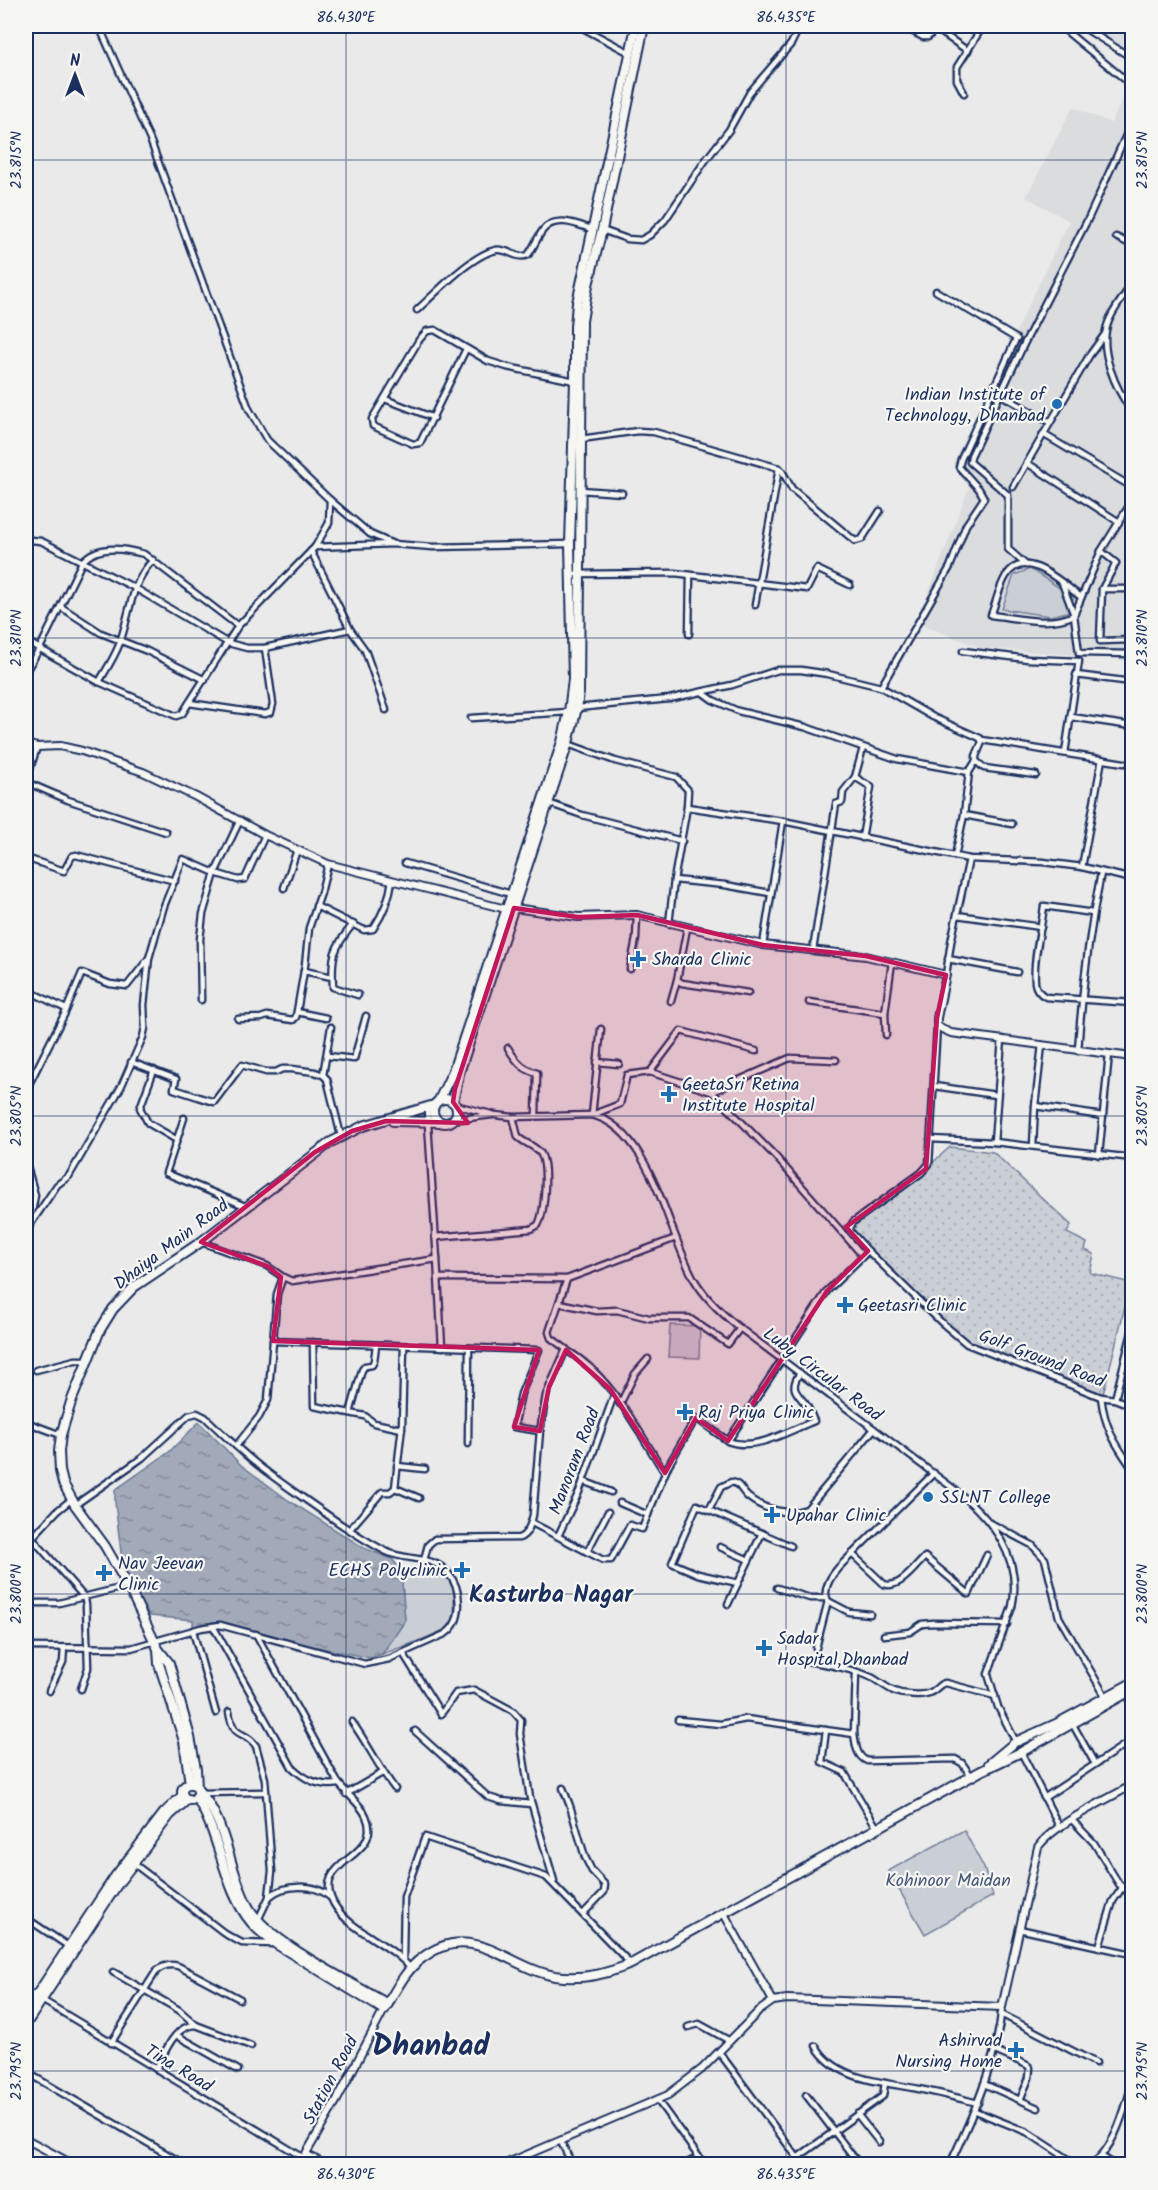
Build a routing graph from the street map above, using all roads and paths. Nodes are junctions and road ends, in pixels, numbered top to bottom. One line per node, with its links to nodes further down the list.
1 (99, 26): 42 (street)
2 (579, 26): 11 (street)
3 (636, 26): 11 (main road)
4 (644, 26): 13 (main road)
5 (800, 26): 17 (street)
6 (902, 26): 10 (street)
7 (983, 26): 10 (street)
8 (1060, 26): 14 (street)
9 (1081, 26): 12 (street)
10 (968, 51): 15 (street)
11 (630, 53): 13 (main road)
12 (1132, 58)
13 (629, 73): 17 (main road)
14 (1128, 82)
15 (964, 93)
16 (1132, 122): 25 (street)
17 (598, 230): 22 (street); 27 (main road); 35 (main road)
18 (1116, 237): 19 (street)
19 (1132, 245)
20 (1132, 283): 23 (street)
21 (936, 291): 24 (street)
22 (417, 310)
23 (1105, 334): 31 (street); 33 (street)
24 (1016, 339): 25 (street); 28 (street)
25 (1024, 344): 29 (street)
26 (466, 349): 27 (street); 30 (street); 32 (street)
27 (575, 381): 48 (main road)
28 (993, 390): 29 (street); 82 (street)
29 (1000, 394): 33 (street); 53 (street)
30 (386, 399): 32 (street); 32 (street)
31 (1132, 411)
32 (434, 418)
33 (1049, 422): 34 (street)
34 (1043, 434): 36 (street); 38 (street)
35 (581, 439): 37 (street); 40 (main road)
36 (1027, 463): 39 (street); 45 (street)
37 (779, 468): 44 (street); 56 (street)
38 (1132, 486)
39 (1013, 487)
40 (580, 490): 41 (street); 54 (main road)
41 (622, 493)
42 (330, 500): 47 (street); 49 (street)
43 (1132, 501): 45 (street)
44 (880, 511)
45 (1119, 522): 50 (street)
46 (26, 543): 52 (street)
47 (393, 544): 48 (street); 49 (street)
48 (570, 544): 54 (main road)
49 (313, 549): 66 (street); 67 (street)
50 (1101, 552): 60 (street); 62 (street)
51 (153, 560): 52 (street); 59 (street); 66 (street)
52 (82, 562): 59 (street); 64 (street)
53 (1026, 565): 57 (street); 65 (street)
54 (576, 573): 55 (street); 86 (main road)
55 (690, 575): 56 (street); 68 (street)
56 (759, 583): 58 (street); 63 (street)
57 (1062, 583): 62 (street); 65 (street)
58 (850, 585)
59 (135, 588): 69 (street); 72 (street)
60 (1102, 589): 61 (street); 70 (street)
61 (1132, 589)
62 (1081, 597): 65 (street)
63 (755, 605)
64 (61, 607): 69 (street); 73 (street)
65 (1074, 615): 76 (street)
66 (238, 626): 72 (street)
67 (350, 629): 74 (street); 85 (street)
68 (689, 634)
69 (121, 640): 79 (street); 80 (street)
70 (1132, 640)
71 (26, 641): 73 (street)
72 (228, 643): 74 (street); 79 (street)
73 (40, 648): 77 (street); 80 (street)
74 (265, 648): 84 (street)
75 (963, 651): 78 (street)
76 (1132, 654)
77 (26, 671)
78 (1076, 675): 81 (street); 87 (street)
79 (205, 680): 84 (street)
80 (99, 682): 84 (street)
81 (1132, 682)
82 (881, 687): 83 (street); 90 (street)
83 (702, 692): 86 (street); 94 (street)
84 (189, 704)
85 (386, 710)
86 (573, 710): 88 (street); 91 (main road); 129 (main road)
87 (1071, 717): 89 (street); 95 (street)
88 (471, 718)
89 (1132, 726)
90 (982, 740): 95 (street); 97 (street)
91 (568, 743): 103 (main road); 104 (street)
92 (26, 744): 93 (street)
93 (37, 747): 102 (street); 106 (street)
94 (863, 748): 99 (street); 101 (street)
95 (1065, 753): 96 (street)
96 (1102, 759): 98 (street); 120 (street)
97 (976, 761): 99 (street); 100 (street)
98 (1124, 764)
99 (969, 772): 105 (street)
100 (1036, 776)
101 (855, 777): 109 (street); 112 (street)
102 (26, 782): 110 (street)
103 (548, 803): 113 (street); 131 (main road)
104 (687, 807): 107 (street); 113 (street)
105 (964, 815): 108 (street); 115 (street)
106 (240, 820): 111 (street); 121 (street)
107 (783, 821): 109 (street); 128 (street)
108 (1012, 824)
109 (831, 831): 112 (street); 140 (street)
110 (166, 832)
111 (265, 835): 114 (street); 121 (street)
112 (862, 837): 115 (street)
113 (682, 841): 125 (street)
114 (297, 850): 119 (street); 127 (street)
115 (955, 856): 117 (street)
116 (26, 858): 126 (street)
117 (969, 859): 120 (street); 134 (street)
118 (405, 863): 129 (street)
119 (328, 864): 124 (street); 130 (street)
120 (1082, 867): 122 (street)
121 (215, 873): 126 (street); 153 (street)
122 (1101, 873): 123 (street); 132 (street)
123 (1132, 879)
124 (392, 880): 131 (street); 135 (street)
125 (674, 880): 128 (street); 136 (street)
126 (175, 881): 141 (street)
127 (284, 888)
128 (770, 893): 139 (street)
129 (511, 894): 131 (main road)
130 (316, 906): 135 (street); 145 (street)
131 (510, 909): 133 (street); 187 (main road); 188 (main road)
132 (1093, 913): 137 (street); 154 (street)
133 (637, 915): 136 (street); 144 (street)
134 (957, 915): 137 (street); 142 (street)
135 (353, 924): 148 (street)
136 (669, 924): 138 (street)
137 (1041, 927): 154 (street)
138 (687, 928): 139 (street); 149 (street)
139 (763, 945): 140 (street)
140 (813, 950): 143 (street)
141 (149, 958): 158 (street); 177 (street)
142 (948, 959): 146 (street); 147 (street)
143 (892, 962): 147 (street); 160 (street)
144 (630, 969)
145 (304, 971): 148 (street); 159 (street)
146 (1017, 972)
147 (946, 975): 164 (street)
148 (332, 977): 152 (street)
149 (677, 980): 150 (street); 155 (street)
150 (748, 993)
151 (35, 994): 158 (street)
152 (358, 995)
153 (201, 1000)
154 (1081, 1000): 157 (street); 172 (street)
155 (671, 1001)
156 (809, 1002): 160 (street)
157 (1132, 1003)
158 (66, 1009): 184 (street)
159 (297, 1012): 162 (street); 163 (street)
160 (885, 1013): 167 (street)
161 (366, 1016): 174 (street)
162 (326, 1018)
163 (238, 1019)
164 (937, 1025): 168 (street); 183 (street)
165 (331, 1028): 174 (street)
166 (601, 1029): 178 (street)
167 (886, 1035)
168 (1002, 1039): 169 (street); 186 (street)
169 (1042, 1045): 172 (street); 189 (street)
170 (508, 1048): 192 (street)
171 (756, 1051): 181 (street)
172 (1078, 1051): 173 (street)
173 (1109, 1054): 175 (street); 193 (street)
174 (328, 1056): 182 (street)
175 (1132, 1057)
176 (836, 1060): 185 (street)
177 (131, 1062): 180 (street); 208 (street)
178 (597, 1062): 179 (street); 191 (street)
179 (619, 1064)
180 (154, 1070): 182 (street); 201 (street)
181 (650, 1072): 185 (street); 191 (street)
182 (323, 1076): 199 (street)
183 (934, 1086): 186 (street); 200 (street)
184 (26, 1090)
185 (712, 1092): 214 (street)
186 (996, 1095): 202 (street)
187 (454, 1104): 188 (main road); 190 (street, Luby Circular Road); 197 (main road)
188 (434, 1105): 196 (main road, Dhaiya Main Road); 197 (main road); 198 (street)
189 (1035, 1106): 193 (street); 203 (street)
190 (495, 1115): 194 (street, Luby Circular Road); 197 (street, Luby Circular Road)
191 (592, 1115): 192 (street, Luby Circular Road); 211 (street, Luby Circular Road)
192 (536, 1116): 194 (street, Luby Circular Road)
193 (1103, 1116): 204 (street)
194 (513, 1117): 210 (street)
195 (184, 1118): 201 (street)
196 (386, 1120): 198 (main road); 199 (main road, Dhaiya Main Road)
197 (448, 1121): 198 (main road)
198 (430, 1122): 210 (street)
199 (341, 1136): 207 (main road, Dhaiya Main Road)
200 (930, 1139): 202 (street); 213 (street, Golf Ground Road)
201 (177, 1140): 207 (street)
202 (994, 1142): 203 (street)
203 (1033, 1146): 204 (street)
204 (1100, 1155): 205 (street)
205 (1132, 1155)
206 (26, 1163): 208 (street)
207 (245, 1206): 212 (main road, Dhaiya Main Road)
208 (30, 1223): 209 (street)
209 (26, 1231)
210 (435, 1237): 215 (street)
211 (676, 1238): 218 (street); 220 (street, Luby Circular Road)
212 (201, 1242): 216 (street); 230 (main road, Dhaiya Main Road)
213 (868, 1251): 214 (street); 235 (street, Golf Ground Road)
214 (863, 1256): 231 (street)
215 (437, 1259): 216 (street); 217 (street)
216 (283, 1277): 222 (street)
217 (438, 1278): 218 (street); 226 (street)
218 (567, 1279): 219 (street)
219 (559, 1303): 220 (street); 228 (street)
220 (740, 1328): 231 (street, Luby Circular Road)
221 (1132, 1332): 236 (street)
222 (273, 1341): 223 (street); 247 (street)
223 (313, 1342): 224 (street); 239 (street)
224 (376, 1345): 225 (street); 239 (street)
225 (404, 1346): 226 (street); 241 (street)
226 (442, 1347): 227 (street)
227 (469, 1348): 243 (street); 246 (street)
228 (566, 1350): 234 (street); 243 (street)
229 (648, 1359): 237 (street)
230 (87, 1360): 232 (street); 244 (main road, Dhaiya Main Road)
231 (783, 1360): 233 (street, Luby Circular Road); 245 (street)
232 (36, 1370)
233 (800, 1373): 242 (street, Luby Circular Road); 245 (street)
234 (614, 1395): 237 (street); 253 (street, Manoram Road)
235 (1101, 1398): 236 (street, Golf Ground Road); 249 (street)
236 (1115, 1399): 238 (street, Golf Ground Road)
237 (620, 1404): 251 (street)
238 (1132, 1406)
239 (350, 1413): 241 (street)
240 (26, 1422): 244 (street)
241 (402, 1429): 248 (street)
242 (874, 1429): 252 (street, Luby Circular Road); 259 (street)
243 (540, 1431): 262 (street)
244 (61, 1435): 257 (main road, Dhaiya Main Road)
245 (728, 1441): 251 (street)
246 (468, 1444)
247 (236, 1446): 257 (street); 264 (street)
248 (397, 1466): 250 (street); 254 (street)
249 (1132, 1468)
250 (425, 1469)
251 (665, 1473): 261 (street)
252 (934, 1473): 263 (street, Luby Circular Road); 272 (street)
253 (583, 1481): 255 (street); 267 (street, Manoram Road)
254 (395, 1488): 256 (street); 264 (street)
255 (611, 1492)
256 (419, 1498)
257 (73, 1502): 268 (street); 277 (main road, Dhaiya Main Road)
258 (620, 1503): 261 (street)
259 (709, 1510): 266 (street); 276 (street)
260 (608, 1512): 271 (street)
261 (648, 1515): 271 (street)
262 (532, 1523): 267 (street); 274 (street)
263 (989, 1523): 284 (street, Luby Circular Road); 302 (street)
264 (350, 1529): 274 (street)
265 (26, 1531): 268 (street)
266 (762, 1533): 269 (street); 275 (street)
267 (558, 1536): 271 (street)
268 (31, 1539): 279 (street)
269 (791, 1546)
270 (720, 1547): 275 (street)
271 (587, 1552)
272 (852, 1554): 273 (street); 280 (street)
273 (987, 1556)
274 (424, 1560): 294 (street)
275 (749, 1560): 276 (street)
276 (738, 1583): 282 (street)
277 (128, 1586): 279 (street); 289 (main road, Dhaiya Main Road)
278 (777, 1588): 280 (street)
279 (84, 1597): 281 (street); 293 (street)
280 (826, 1600): 283 (street); 292 (street)
281 (35, 1603)
282 (728, 1604)
283 (870, 1614)
284 (1007, 1624): 288 (street); 301 (street, Luby Circular Road)
285 (213, 1626): 286 (street); 287 (street); 319 (street)
286 (193, 1631): 289 (street); 305 (street)
287 (256, 1635): 294 (street); 319 (street)
288 (884, 1635)
289 (157, 1645): 293 (street); 323 (main road, Dhaiya Main Road)
290 (26, 1647): 291 (street)
291 (64, 1648): 293 (street); 299 (street)
292 (816, 1648)
293 (88, 1649): 298 (street)
294 (403, 1653): 327 (street)
295 (799, 1660): 296 (street)
296 (856, 1672): 301 (street); 311 (street)
297 (1132, 1683): 302 (main road)
298 (81, 1689)
299 (49, 1691)
300 (1130, 1692): 302 (main road); 303 (street)
301 (995, 1696): 313 (street, Luby Circular Road)
302 (1108, 1700): 308 (main road); 313 (main road)
303 (1132, 1703)
304 (229, 1712): 324 (street)
305 (216, 1713)
306 (678, 1720): 309 (street)
307 (352, 1722): 317 (street)
308 (1072, 1723): 314 (main road); 315 (street)
309 (826, 1730): 311 (street); 329 (street)
310 (415, 1731): 327 (street)
311 (854, 1734): 318 (street)
312 (1132, 1740): 315 (street)
313 (1016, 1742): 314 (main road); 316 (main road)
314 (1021, 1752): 316 (main road); 326 (street)
315 (1095, 1764): 326 (street)
316 (981, 1771): 318 (main road)
317 (382, 1773): 322 (street); 325 (street)
318 (971, 1776): 329 (main road)
319 (339, 1784): 325 (street)
320 (1132, 1785): 328 (street)
321 (563, 1788): 338 (street)
322 (395, 1789)
323 (193, 1792): 324 (street); 331 (main road); 340 (main road, Dhaiya Main Road); 343 (main road)
324 (266, 1792): 335 (street)
325 (346, 1794): 336 (street)
326 (1044, 1798): 330 (street)
327 (531, 1804): 332 (street)
328 (1072, 1820): 330 (street); 333 (street)
329 (877, 1828): 337 (main road)
330 (1060, 1828): 341 (street)
331 (133, 1863): 342 (street); 352 (main road)
332 (555, 1884): 338 (street); 346 (street)
333 (1122, 1888): 334 (street); 344 (street)
334 (1132, 1896)
335 (269, 1898): 336 (street); 340 (street)
336 (332, 1898): 346 (street)
337 (723, 1912): 347 (main road); 354 (street)
338 (583, 1914): 347 (street)
339 (26, 1918): 343 (street)
340 (256, 1924): 342 (main road, Dhaiya Main Road); 355 (main road, Dhaiya Main Road)
341 (1019, 1929): 344 (street); 356 (street)
342 (276, 1944): 355 (main road, Dhaiya Main Road)
343 (68, 1946): 352 (main road)
344 (1099, 1947): 345 (street)
345 (1132, 1954)
346 (403, 1959): 348 (street)
347 (631, 1964): 348 (main road)
348 (411, 1969): 355 (main road)
349 (113, 1972): 350 (street)
350 (144, 1990): 353 (street); 360 (street); 364 (street)
351 (26, 1992): 352 (street, Tina Road)
352 (38, 1998): 357 (main road); 359 (main road); 364 (street, Tina Road)
353 (240, 1999)
354 (773, 2001): 356 (street); 363 (street)
355 (386, 2007): 387 (street, Station Road)
356 (1002, 2007): 358 (street)
357 (26, 2011)
358 (1001, 2014): 367 (street); 369 (street)
359 (26, 2024)
360 (196, 2025): 362 (street); 365 (street)
361 (688, 2027): 363 (street)
362 (176, 2034): 370 (street); 371 (street)
363 (730, 2041): 368 (street)
364 (111, 2043): 370 (street, Tina Road)
365 (251, 2046)
366 (816, 2046): 373 (street)
367 (995, 2051): 374 (street); 377 (street)
368 (719, 2052): 378 (street); 390 (street)
369 (1096, 2063)
370 (156, 2069): 387 (street, Tina Road)
371 (238, 2070)
372 (26, 2072): 392 (street)
373 (885, 2083): 379 (street); 382 (street)
374 (984, 2084): 377 (street); 379 (street)
375 (1132, 2085): 389 (street)
376 (806, 2095): 383 (street)
377 (1020, 2100): 380 (street)
378 (658, 2101): 385 (street); 388 (street)
379 (978, 2103): 381 (street)
380 (1038, 2108)
381 (975, 2111): 401 (street); 402 (street)
382 (856, 2114): 383 (street); 386 (street)
383 (832, 2131): 390 (street); 400 (street)
384 (26, 2139): 391 (street)
385 (561, 2142): 395 (street); 396 (street)
386 (879, 2142)
387 (305, 2156): 393 (street, Station Road); 394 (street)
388 (699, 2157): 397 (street); 398 (street)
389 (1103, 2157): 403 (street); 404 (street)
390 (797, 2158): 399 (street)
391 (72, 2164)
392 (184, 2164)
393 (300, 2164)
394 (324, 2164)
395 (505, 2164)
396 (572, 2164)
397 (685, 2164)
398 (704, 2164)
399 (802, 2164)
400 (859, 2164)
401 (950, 2164)
402 (1076, 2164)
403 (1092, 2164)
404 (1113, 2164)

